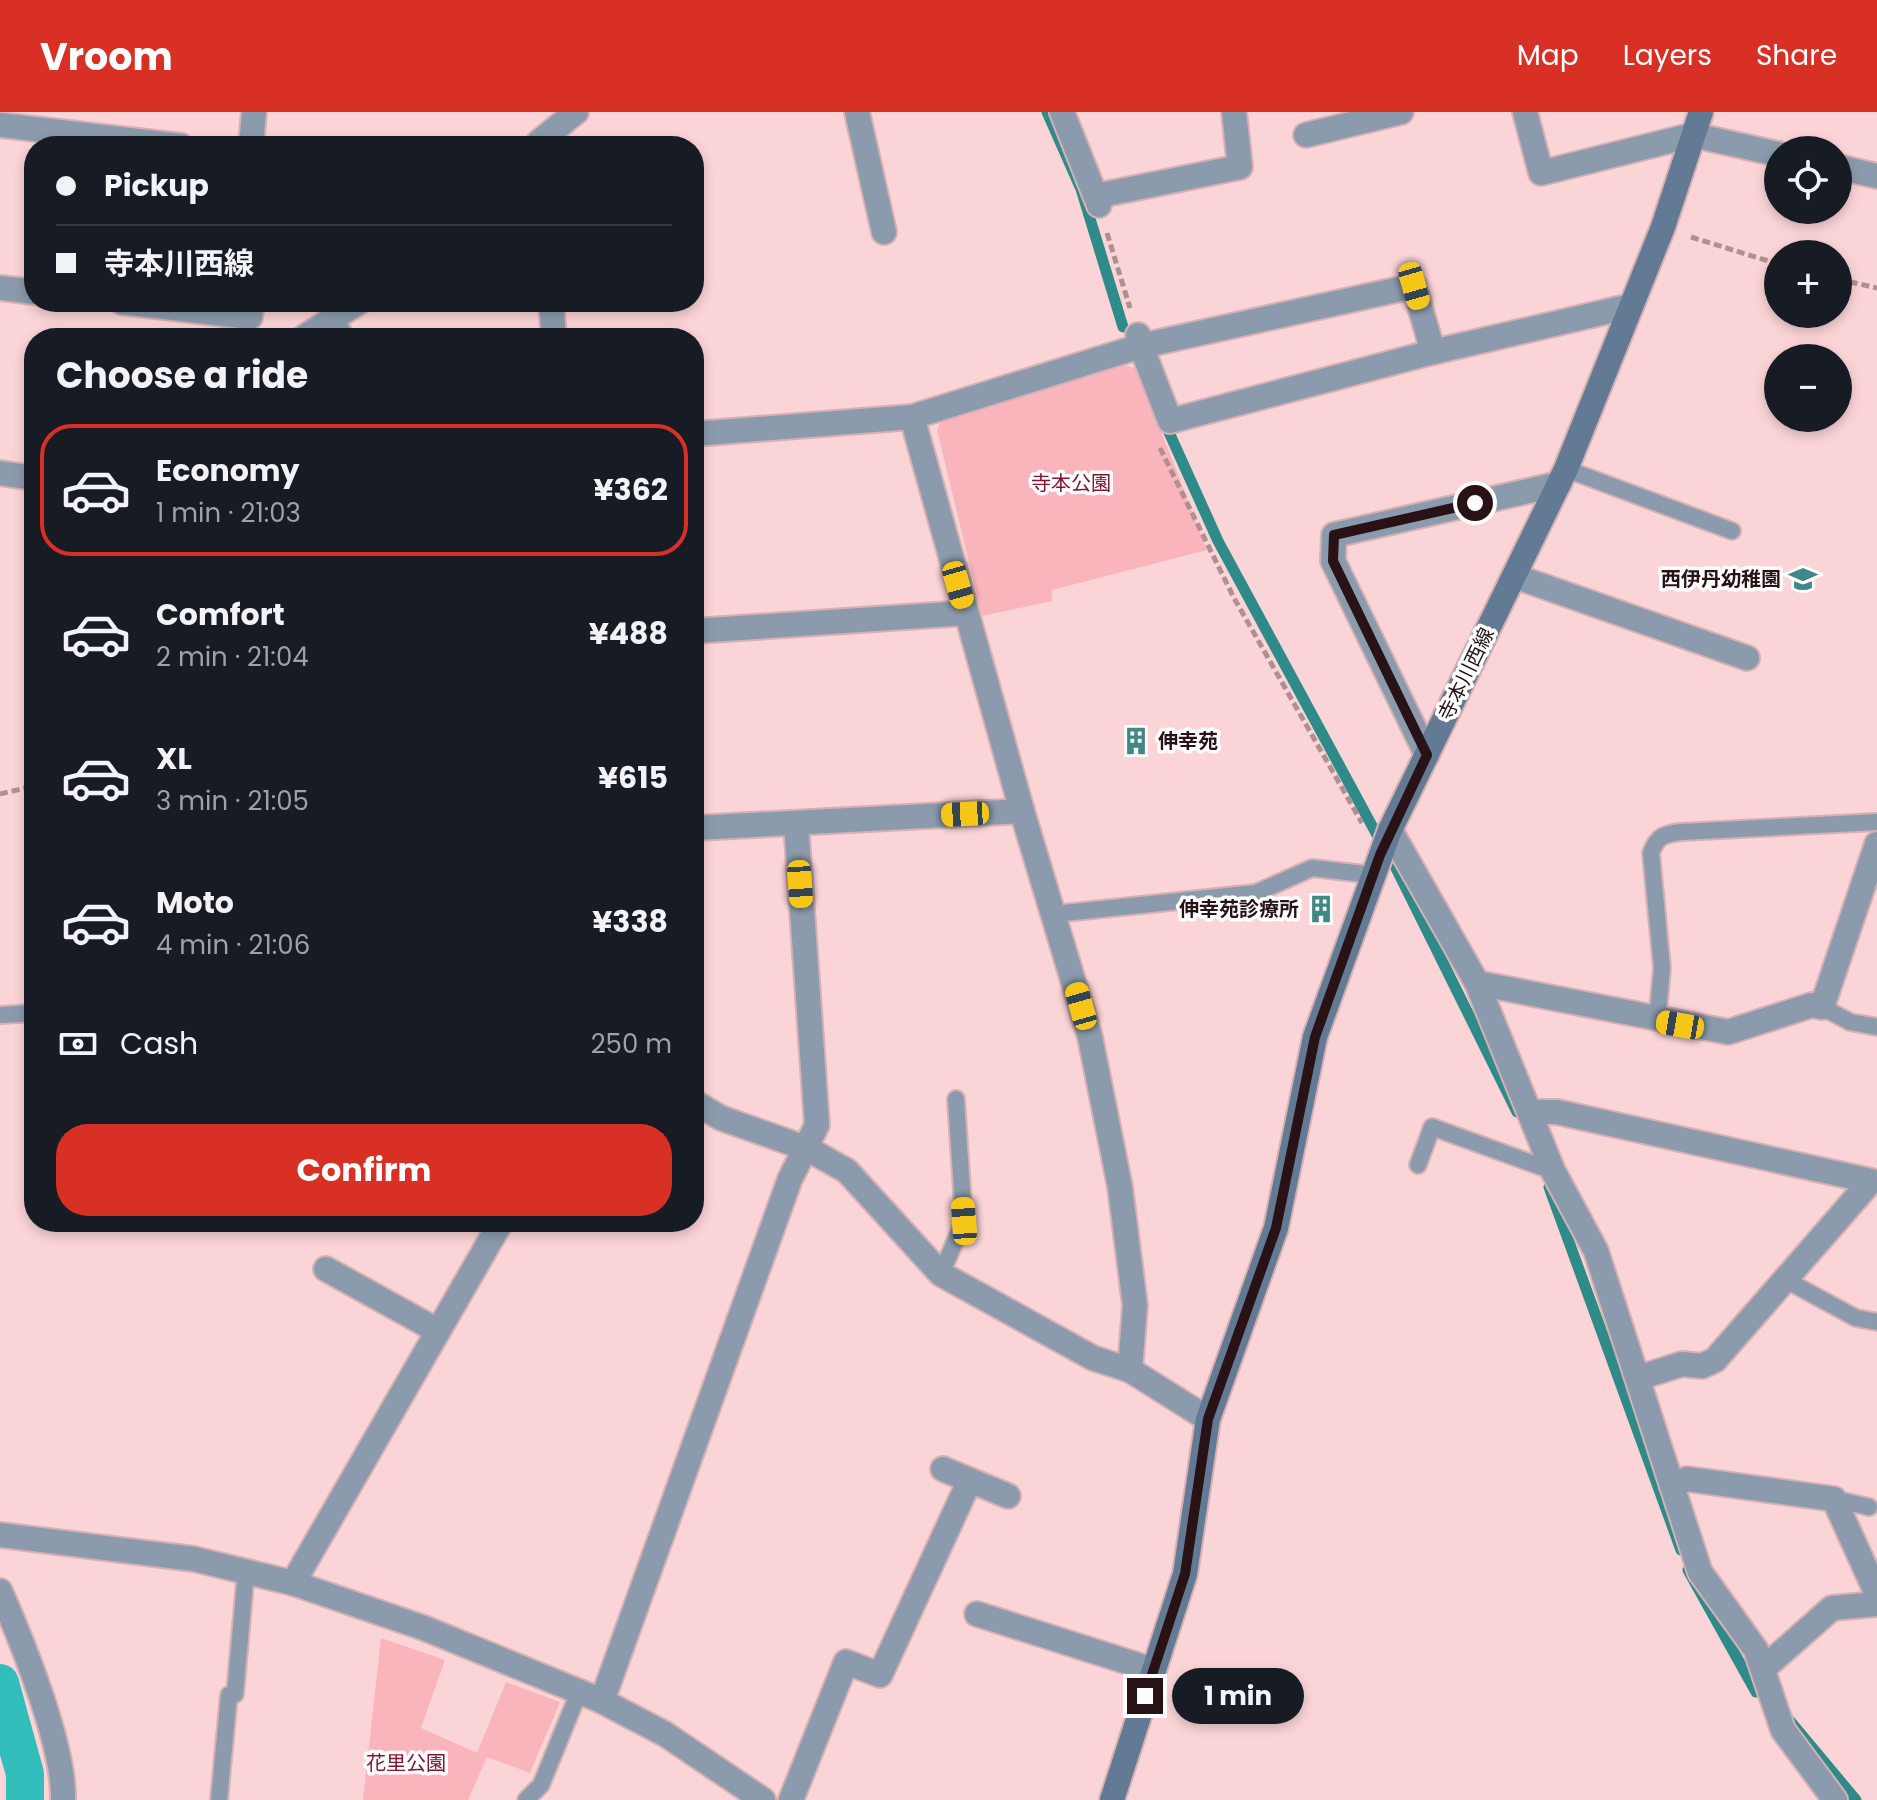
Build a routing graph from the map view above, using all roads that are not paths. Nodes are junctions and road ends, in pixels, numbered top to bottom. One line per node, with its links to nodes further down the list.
1 (254, 112): 12 (street)
2 (576, 112): 13 (street)
3 (857, 112): 17 (street)
4 (1062, 112): 5 (street)
5 (1234, 112)
6 (1401, 112): 10 (street)
7 (1525, 112): 8 (street)
8 (1697, 123): 14 (street); 20 (main road, 寺本川西線)
9 (0, 125): 11 (street)
10 (1306, 135)
11 (95, 136)
12 (252, 136)
13 (548, 136)
14 (1764, 149)
15 (1852, 170): 16 (street)
16 (1877, 176)
17 (884, 232)
18 (0, 288): 19 (street)
19 (24, 291)
20 (1631, 306): 24 (street); 28 (main road, 寺本川西線)
21 (197, 312): 22 (street)
22 (250, 319)
23 (1140, 341): 24 (street); 24 (street); 25 (street)
24 (1433, 352)
25 (912, 417): 26 (street); 32 (street)
26 (704, 433)
27 (0, 473): 29 (street)
28 (1563, 476): 30 (lane); 31 (main road, 寺本川西線); 35 (street)
29 (24, 477)
30 (1732, 531)
31 (1514, 576): 34 (street); 35 (main road, 寺本川西線)
32 (966, 613): 33 (street); 36 (street)
33 (704, 630)
34 (1747, 658)
35 (1427, 755): 40 (main road, 寺本川西線)
36 (1022, 811): 38 (street); 43 (street)
37 (1877, 822): 48 (lane)
38 (796, 823): 39 (street); 53 (street)
39 (704, 828)
40 (1390, 830): 42 (main road, 寺本川西線); 44 (street)
41 (1876, 848): 45 (street)
42 (1376, 865): 43 (lane); 65 (main road, 寺本川西線)
43 (1054, 914): 63 (street)
44 (1477, 983): 48 (street); 52 (street)
45 (1822, 1007): 48 (street); 49 (lane)
46 (24, 1014): 47 (lane)
47 (0, 1015)
48 (1657, 1021)
49 (1877, 1027)
50 (956, 1099): 59 (lane)
51 (704, 1108): 53 (street)
52 (1532, 1112): 55 (street); 56 (street)
53 (808, 1149): 59 (street); 81 (street)
54 (1418, 1165): 55 (lane)
55 (1553, 1171): 64 (street)
56 (1874, 1182): 60 (street)
57 (495, 1232): 62 (street)
58 (326, 1269): 62 (street)
59 (941, 1274): 63 (street)
60 (1784, 1279): 61 (lane); 64 (street)
61 (1877, 1322)
62 (438, 1331): 74 (street)
63 (1130, 1370): 65 (street)
64 (1638, 1378): 68 (street)
65 (1208, 1419): 79 (main road, 寺本川西線)
66 (943, 1469): 67 (street)
67 (969, 1482): 69 (street); 86 (street)
68 (1672, 1486): 70 (street); 78 (street)
69 (1008, 1496)
70 (1834, 1499): 71 (lane); 76 (street)
71 (1869, 1507)
72 (0, 1535): 73 (street)
73 (246, 1571): 74 (street); 83 (lane)
74 (293, 1583): 80 (street)
75 (0, 1591): 82 (street)
76 (1876, 1592): 78 (street)
77 (977, 1614): 79 (street)
78 (1763, 1669): 88 (street)
79 (1153, 1670): 87 (main road, 寺本川西線)
80 (579, 1692): 81 (street); 84 (lane)
81 (602, 1701): 85 (street)
82 (63, 1800)
83 (219, 1800)
84 (526, 1800)
85 (763, 1800)
86 (791, 1800)
87 (1112, 1800)
88 (1835, 1800)

